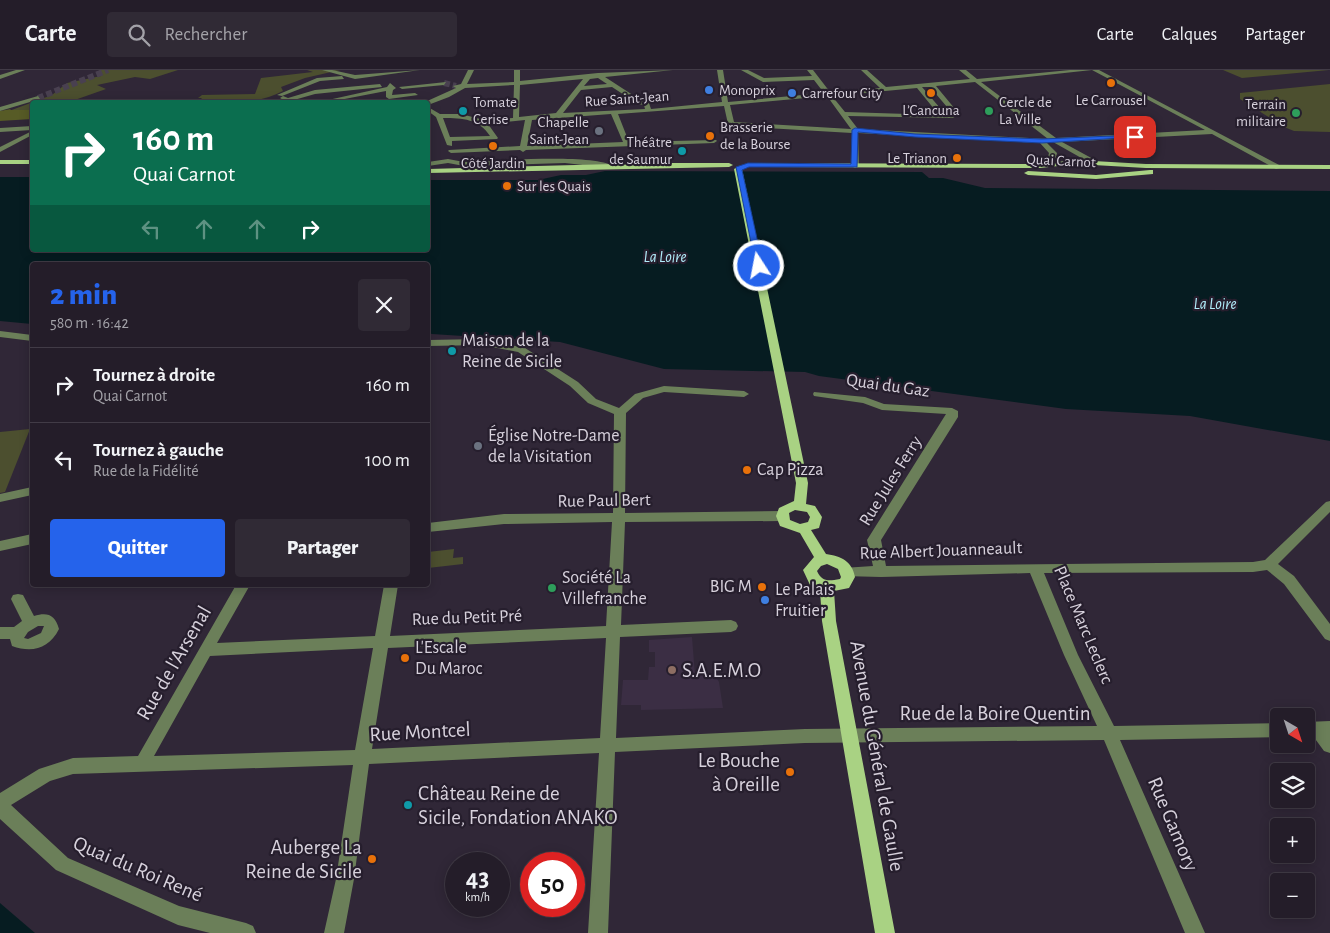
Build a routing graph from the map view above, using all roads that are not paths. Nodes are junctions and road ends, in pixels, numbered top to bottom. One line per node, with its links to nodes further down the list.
1 (22, 70): 20 (street)
2 (325, 70): 17 (street)
3 (417, 70): 18 (street)
4 (472, 70): 28 (street)
5 (517, 70): 26 (street)
6 (581, 70): 19 (street)
7 (611, 70): 19 (street)
8 (670, 70): 19 (street)
9 (720, 70): 44 (street)
10 (744, 70): 22 (street)
11 (810, 70): 22 (street)
12 (864, 70): 35 (street)
13 (962, 70): 24 (street)
14 (1089, 70): 16 (street, Rue Saint-Jean)
15 (1095, 70): 59 (street)
16 (1050, 72): 24 (street, Rue Saint-Jean)
17 (338, 74): 18 (street); 23 (street)
18 (347, 76): 23 (street)
19 (600, 76): 21 (street); 27 (street)
20 (0, 77)
21 (588, 77): 26 (street); 33 (street)
22 (815, 78): 37 (street)
23 (319, 79): 30 (street)
24 (977, 81): 34 (street, Rue Saint-Jean); 65 (street)
25 (444, 83): 32 (street)
26 (517, 83): 28 (street); 53 (street)
27 (615, 85): 33 (street); 47 (street)
28 (458, 86): 43 (street)
29 (919, 86): 34 (street, Rue Saint-Jean); 35 (street, Rue Saint-Jean); 54 (street)
30 (388, 87): 36 (street); 41 (street)
31 (402, 87): 32 (street)
32 (412, 87): 36 (street)
33 (579, 88): 50 (street)
34 (934, 88): 54 (street)
35 (886, 90): 37 (street, Rue Saint-Jean)
36 (415, 95): 42 (street)
37 (829, 95): 44 (street, Rue Saint-Jean); 49 (street)
38 (38, 98): 40 (street)
39 (30, 100): 45 (street)
40 (31, 100)
41 (331, 100)
42 (420, 100)
43 (430, 101)
44 (727, 104): 47 (street, Rue Saint-Jean); 58 (street)
45 (0, 109)
46 (430, 110): 51 (street)
47 (648, 111): 48 (street, Rue Saint-Jean)
48 (614, 113): 50 (street, Rue Saint-Jean); 66 (street)
49 (844, 114): 54 (street); 58 (street)
50 (558, 115): 52 (street, Rue Saint-Jean)
51 (439, 116): 55 (street, Rue Saint-Jean); 62 (street)
52 (529, 119): 53 (street, Rue Saint-Jean); 69 (street)
53 (516, 120): 55 (street, Rue Saint-Jean)
54 (952, 120): 61 (street)
55 (480, 121): 62 (street)
56 (30, 128): 57 (street)
57 (0, 130)
58 (855, 130): 61 (street); 82 (street)
59 (1214, 132): 65 (street); 85 (street)
60 (30, 134): 68 (street)
61 (962, 137): 64 (street)
62 (448, 139): 70 (street)
63 (714, 141): 66 (street)
64 (1042, 141): 65 (street); 80 (street)
65 (1060, 141): 76 (street)
66 (627, 145): 67 (street)
67 (565, 148): 69 (street); 72 (street)
68 (0, 150)
69 (524, 150): 70 (street)
70 (449, 156): 71 (street); 72 (street); 77 (street)
71 (430, 157)
72 (564, 161): 81 (street)
73 (0, 162): 74 (main road)
74 (30, 162)
75 (1065, 162): 76 (main road, Quai Carnot); 80 (main road, Quai Carnot); 88 (main road)
76 (1092, 162): 84 (main road, Quai Carnot); 88 (main road)
77 (430, 163)
78 (729, 165): 79 (main road, Quai Carnot); 81 (main road, Quai Carnot); 87 (main road)
79 (748, 165): 82 (main road, Quai Carnot); 87 (main road)
80 (1050, 165): 83 (main road, Quai Carnot); 90 (main road)
81 (609, 166): 89 (main road, Quai Carnot)
82 (855, 166): 83 (main road, Quai Carnot)
83 (956, 166): 90 (main road, Quai Carnot)
84 (1195, 167): 85 (main road); 91 (main road, Quai Carnot)
85 (1279, 167): 86 (main road)
86 (1330, 167)
87 (739, 170): 101 (main road)
88 (1097, 171): 91 (main road)
89 (430, 172)
90 (1062, 175): 91 (main road, Quai Carnot)
91 (1077, 176)
92 (0, 334): 93 (street)
93 (30, 338)
94 (430, 343): 98 (street)
95 (744, 394): 98 (street)
96 (818, 394): 97 (street, Quai du Gaz)
97 (952, 411): 113 (street, Rue Jules Ferry)
98 (620, 412): 104 (street)
99 (30, 492): 100 (street)
100 (0, 498)
101 (800, 505): 103 (main road); 106 (main road)
102 (1330, 505): 110 (street)
103 (782, 516): 104 (street, Rue Paul Bert); 106 (main road)
104 (619, 518): 105 (street, Rue Paul Bert); 120 (street)
105 (430, 528)
106 (804, 529): 109 (main road)
107 (30, 538): 108 (street)
108 (0, 546)
109 (822, 559): 112 (main road); 116 (main road)
110 (1269, 564): 111 (street, Place Marc Leclerc); 123 (street)
111 (1035, 568): 113 (street, Rue Albert Jouanneault); 128 (street, Place Marc Leclerc)
112 (848, 572): 113 (street, Rue Albert Jouanneault); 116 (main road)
113 (881, 572)
114 (242, 587): 125 (street, Rue de l'Arsenal)
115 (391, 587): 124 (street)
116 (827, 587): 129 (main road, Avenue du Général de Gaulle)
117 (18, 600): 118 (street)
118 (30, 623): 122 (street); 122 (street)
119 (730, 626): 120 (street, Rue du Petit Pré)
120 (613, 631): 124 (street, Rue du Petit Pré); 130 (street)
121 (0, 633): 122 (street)
122 (18, 633)
123 (1330, 635)
124 (382, 640): 125 (street, Rue du Petit Pré); 132 (street)
125 (206, 650): 133 (street, Rue de l'Arsenal)
126 (1318, 729): 131 (street)
127 (1270, 730): 128 (street)
128 (1109, 733): 129 (street, Rue de la Boire Quentin); 140 (street, Rue Gamory)
129 (851, 735): 130 (street, Rue Montcel); 139 (main road, Avenue du Général de Gaulle)
130 (608, 746): 132 (street, Rue Montcel); 138 (street)
131 (1330, 746)
132 (362, 757): 133 (street, Rue Montcel); 137 (street)
133 (143, 764): 134 (street, Rue Montcel)
134 (0, 802)
135 (0, 807): 136 (street, Quai du Roi René)
136 (246, 933)
137 (334, 933)
138 (598, 933)
139 (885, 933)
140 (1195, 933)

